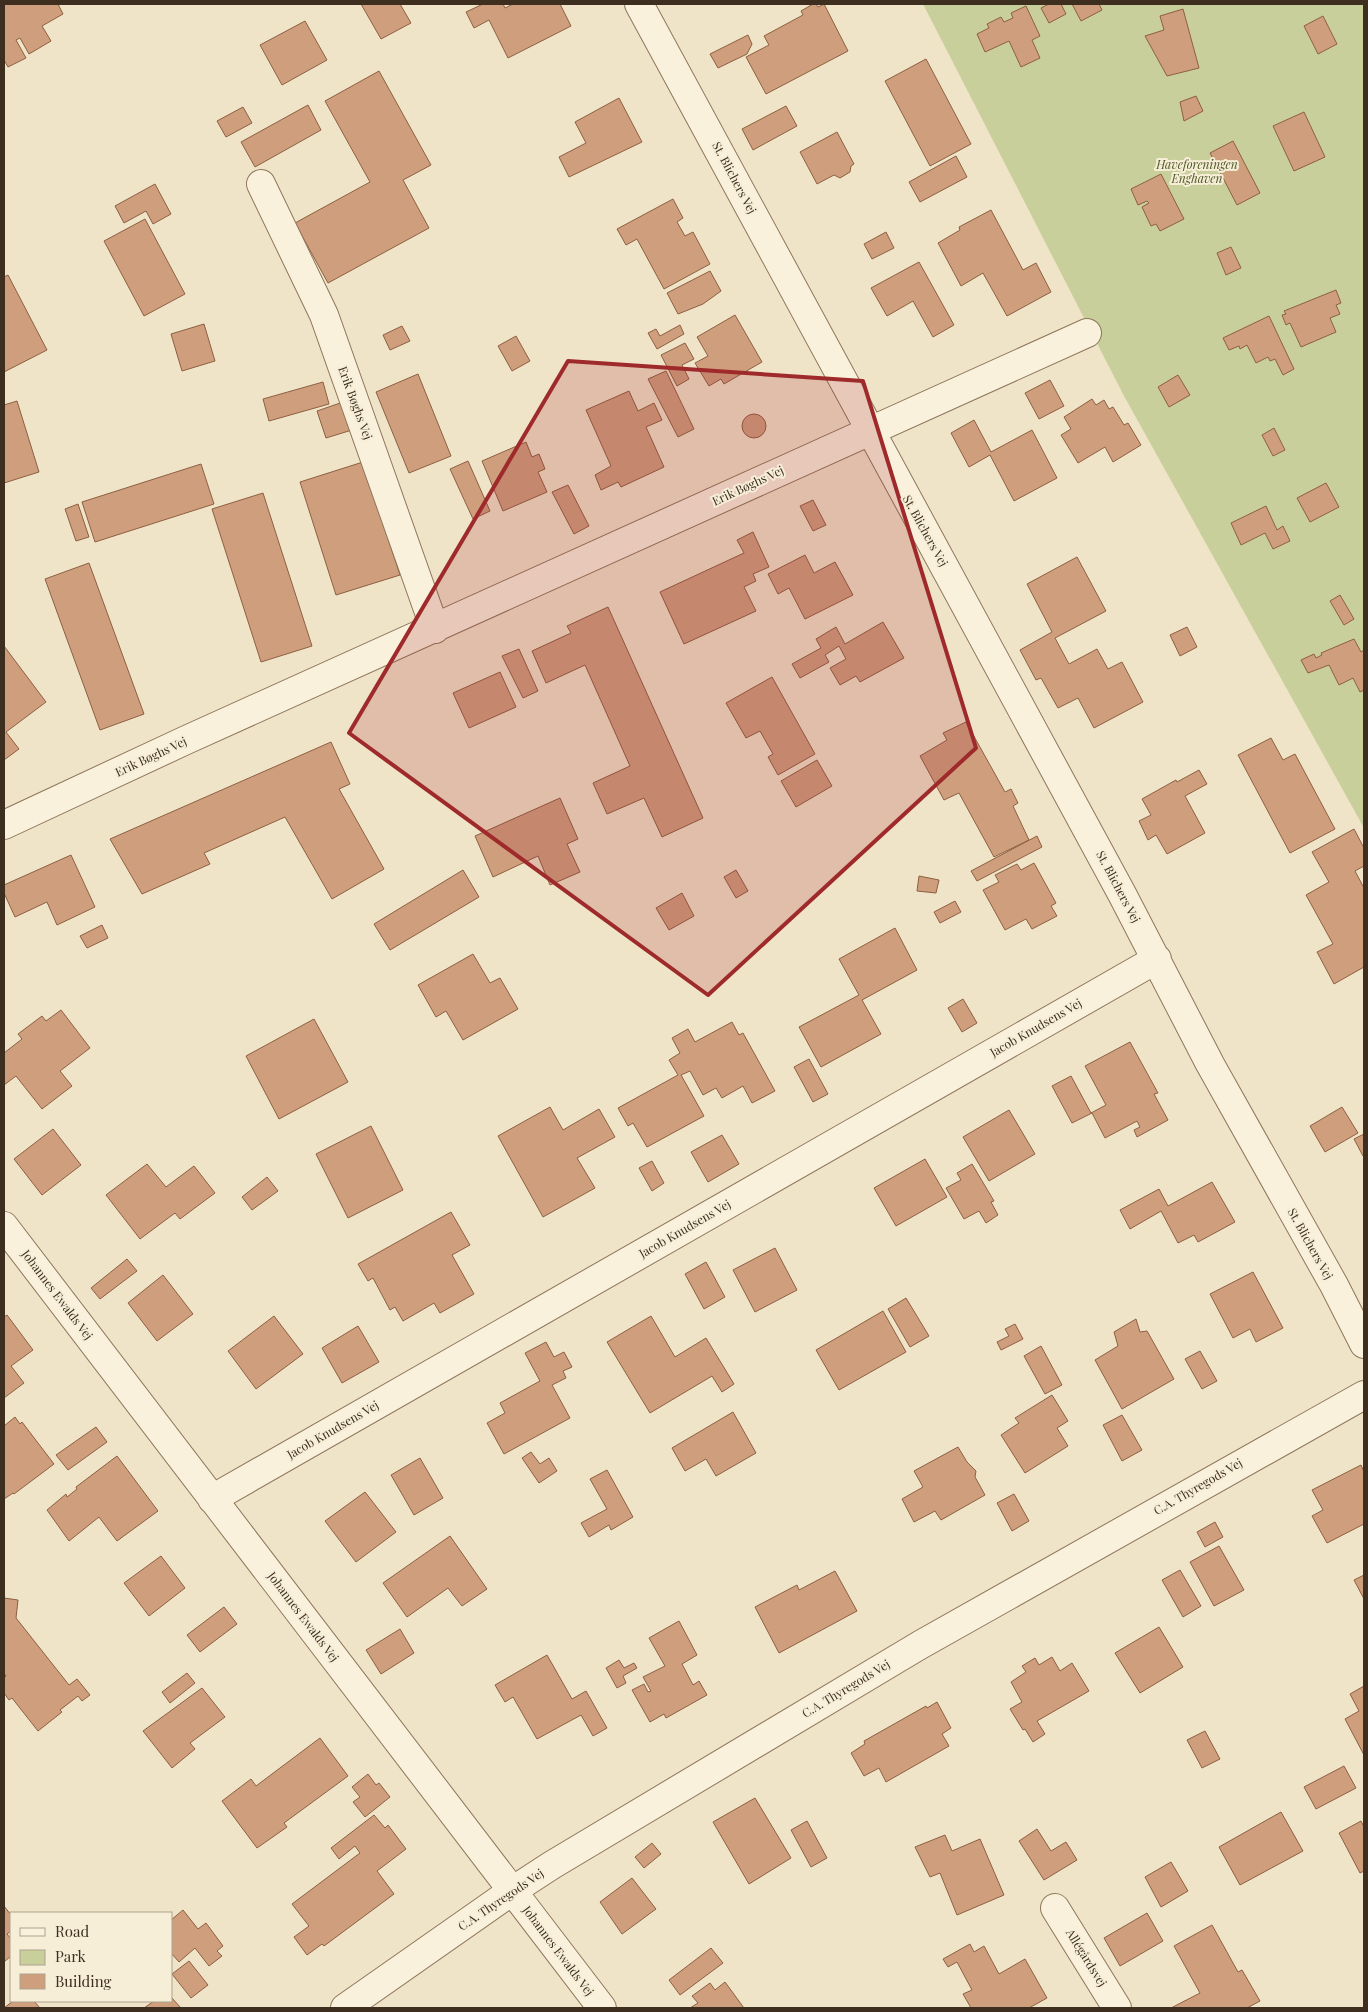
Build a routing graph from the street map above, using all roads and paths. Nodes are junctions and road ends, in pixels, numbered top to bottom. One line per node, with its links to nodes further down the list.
1 (639, 4): 4 (street, St. Blichers Vej)
2 (261, 184): 5 (street, Erik Bøghs Vej)
3 (1088, 333): 4 (street)
4 (870, 431): 5 (street, Erik Bøghs Vej); 7 (street, St. Blichers Vej)
5 (435, 629): 6 (street, Erik Bøghs Vej)
6 (4, 825)
7 (1157, 959): 9 (street, St. Blichers Vej); 11 (street, Jacob Knudsens Vej)
8 (4, 1226): 11 (street, Johannes Ewalds Vej)
9 (1364, 1344)
10 (1364, 1395): 12 (street, C.A. Thyregods Vej)
11 (212, 1499): 12 (street, Johannes Ewalds Vej)
12 (512, 1891): 14 (street, C.A. Thyregods Vej); 15 (street, Johannes Ewalds Vej)
13 (1055, 1908): 16 (street, Allégårdsvej)
14 (344, 2008)
15 (602, 2008)
16 (1117, 2008)

